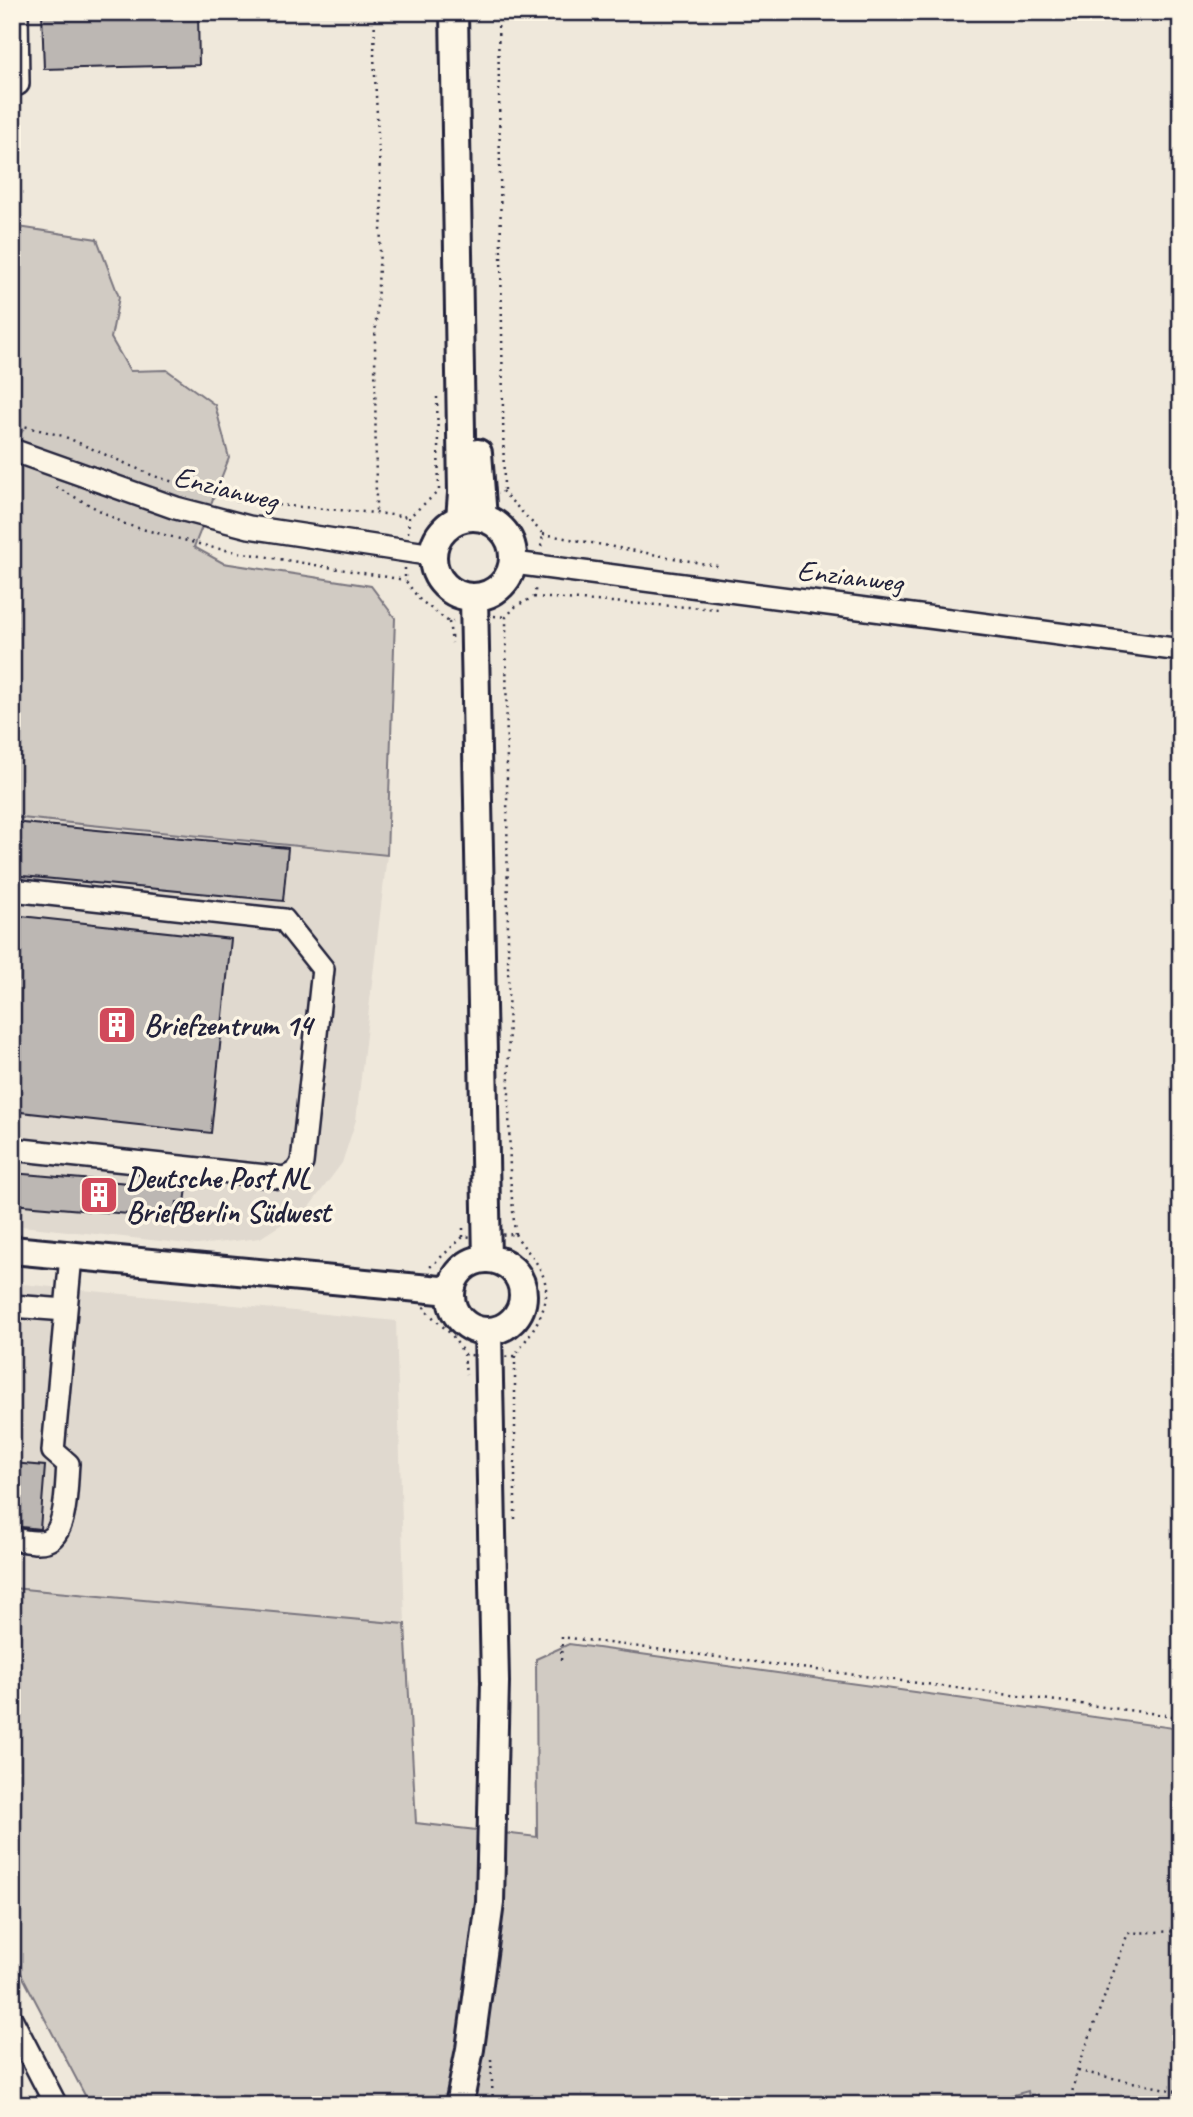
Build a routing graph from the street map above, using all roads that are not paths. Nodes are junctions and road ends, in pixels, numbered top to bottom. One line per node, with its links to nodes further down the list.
1 (17, 12): 4 (street)
2 (454, 12): 6 (main road)
3 (471, 12): 6 (main road)
4 (18, 84)
5 (12, 450): 7 (street, Enzianweg)
6 (478, 503): 7 (main road); 8 (main road)
7 (433, 555): 9 (main road)
8 (525, 566): 9 (main road); 10 (street, Enzianweg)
9 (474, 608): 13 (main road)
10 (1181, 650)
11 (12, 890): 12 (street)
12 (12, 1149)
13 (487, 1247): 16 (main road); 19 (main road)
14 (12, 1250): 15 (main road)
15 (71, 1256): 16 (main road); 18 (street)
16 (439, 1289): 19 (main road)
17 (12, 1306): 18 (street)
18 (66, 1310): 20 (street)
19 (488, 1331): 23 (main road)
20 (12, 1539)
21 (12, 2020): 22 (street)
22 (56, 2105)
23 (459, 2105)

